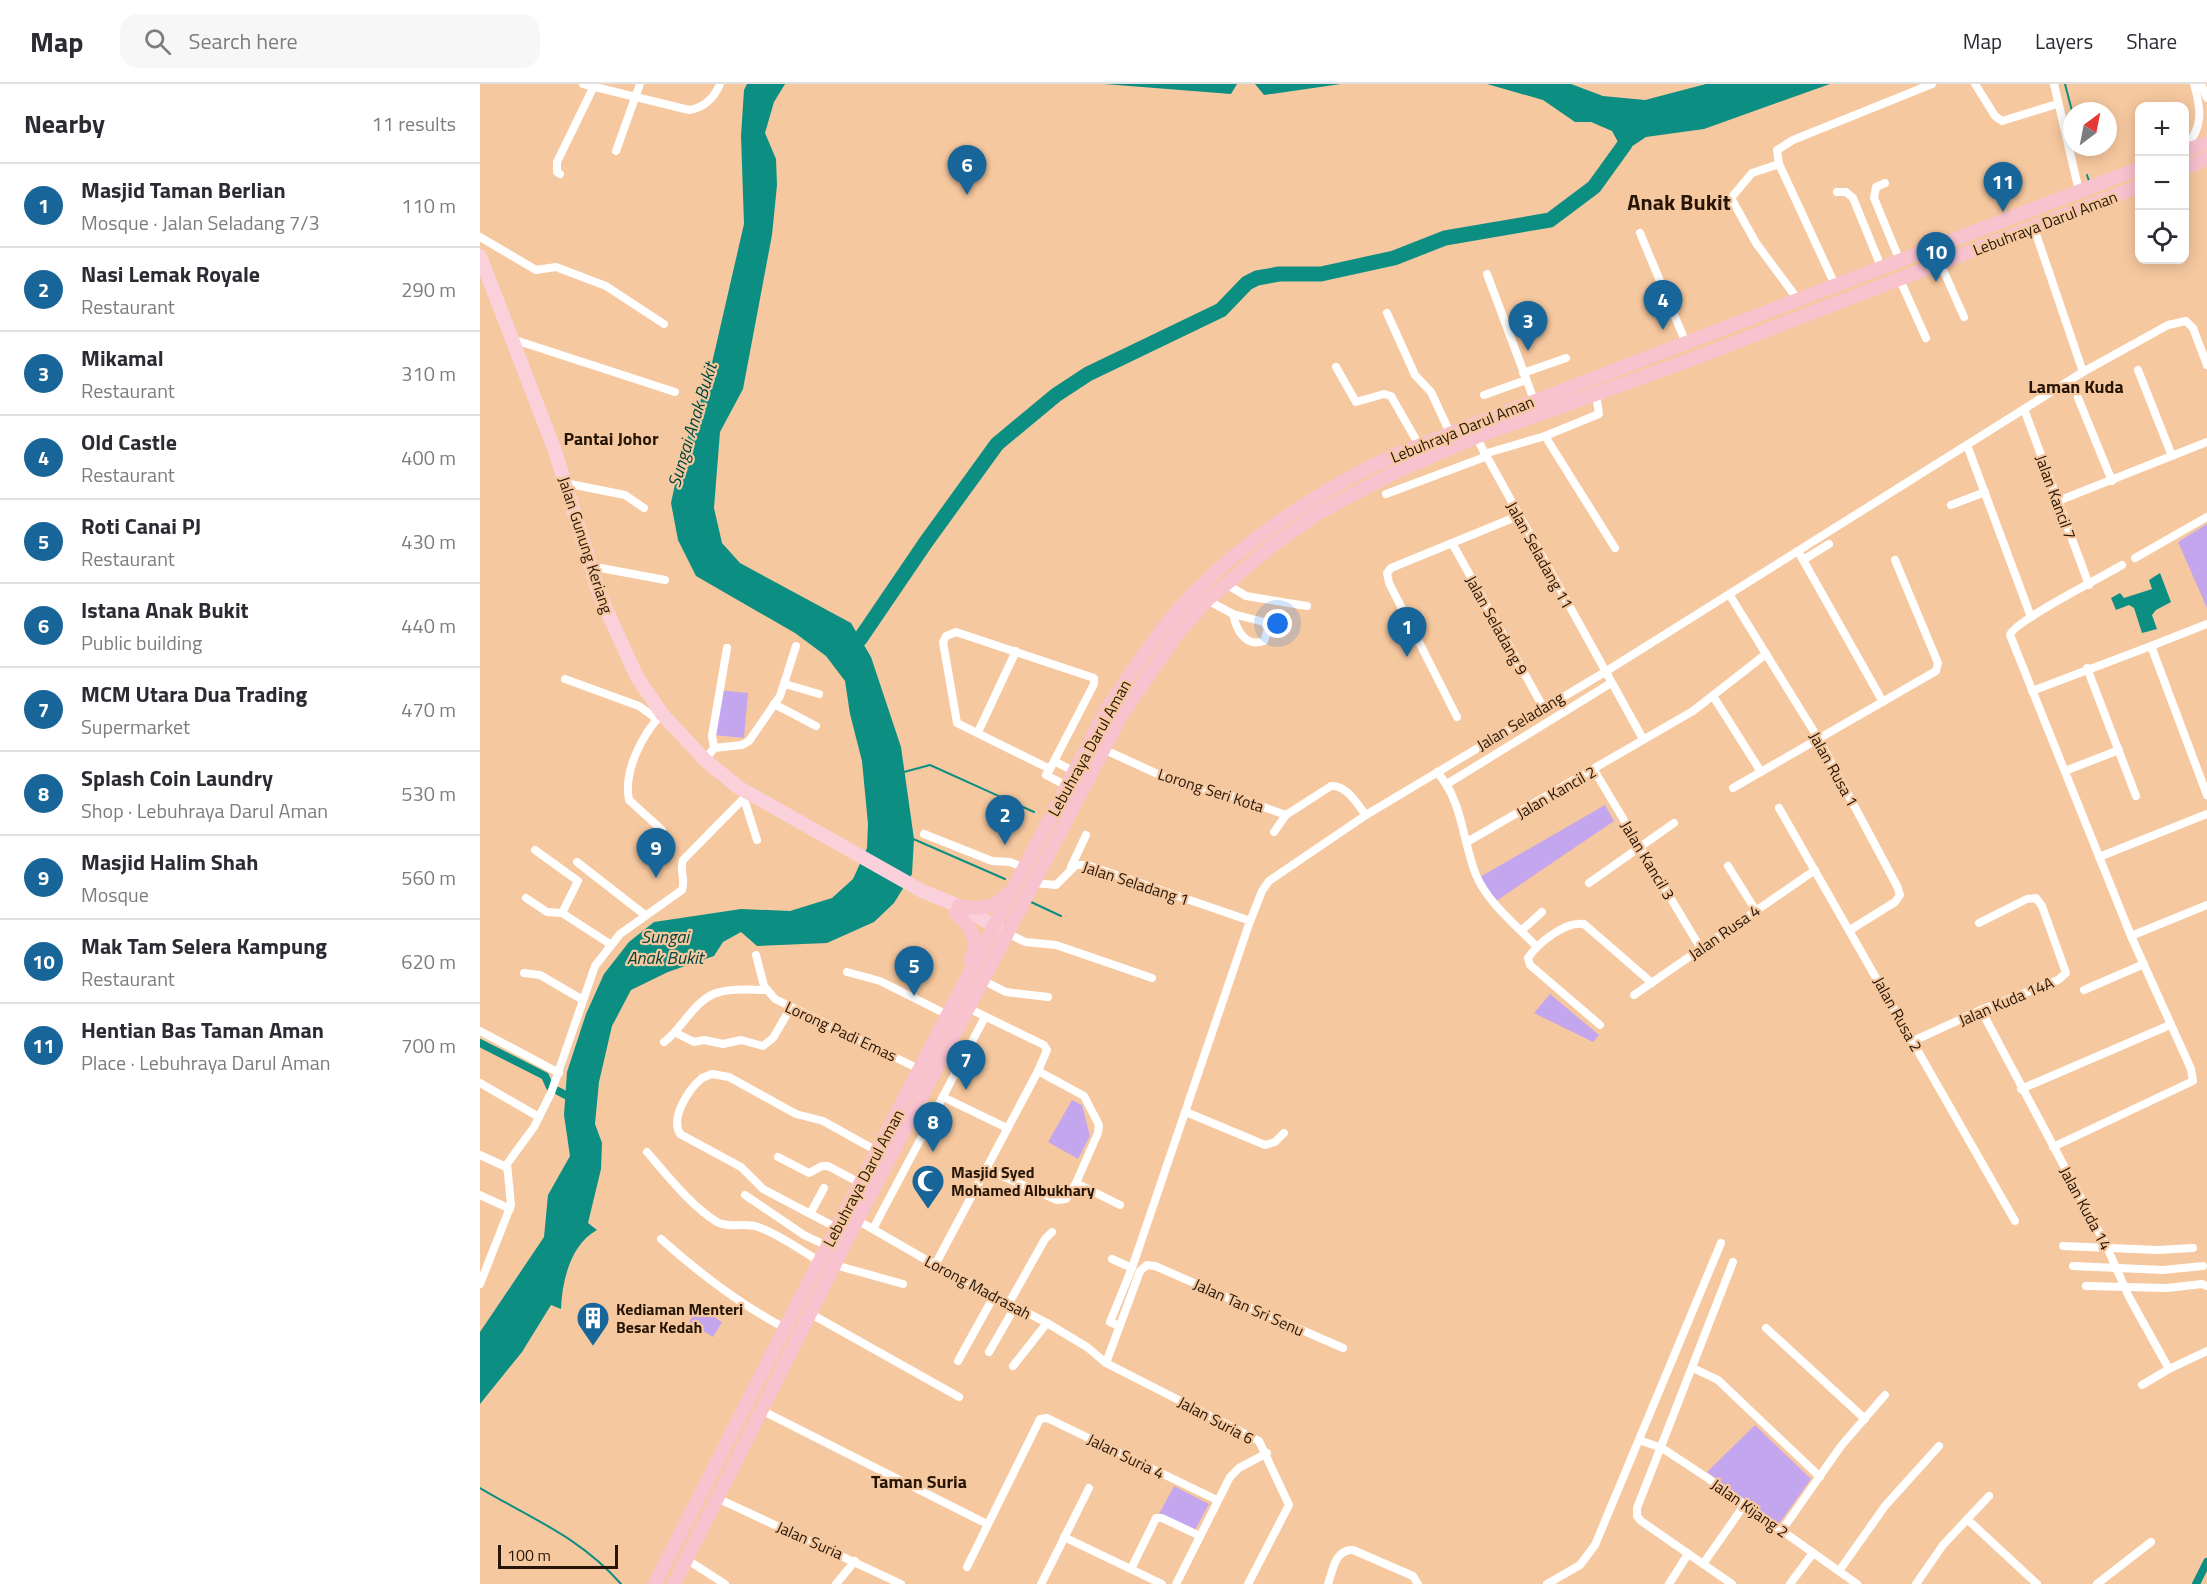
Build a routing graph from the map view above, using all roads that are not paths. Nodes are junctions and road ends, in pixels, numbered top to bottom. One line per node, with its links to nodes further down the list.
1 (583, 84): 9 (street)
2 (640, 84): 10 (street)
3 (720, 84): 10 (street)
4 (1932, 84): 18 (street)
5 (1975, 84): 12 (street)
6 (2054, 84): 12 (street)
7 (2194, 84): 13 (street)
8 (2201, 84): 11 (street)
9 (594, 86): 10 (street); 21 (street)
10 (635, 97): 16 (street)
11 (2207, 98)
12 (2057, 104): 24 (street)
13 (2189, 143)
14 (2207, 143): 15 (highway)
15 (2189, 148)
16 (616, 150)
17 (2207, 159): 19 (highway)
18 (1779, 164): 35 (street); 36 (street)
19 (2189, 166)
20 (2135, 170): 24 (highway, Lebuhraya Darul Aman)
21 (560, 174)
22 (1885, 183): 30 (street)
23 (2135, 188): 26 (highway, Lebuhraya Darul Aman)
24 (2079, 191): 30 (highway, Lebuhraya Darul Aman)
25 (1837, 192): 32 (street)
26 (2034, 228): 31 (highway, Lebuhraya Darul Aman); 47 (street)
27 (1640, 233): 42 (street)
28 (480, 237): 39 (street)
29 (480, 256): 41 (main road, Jalan Gunung Keriang)
30 (1900, 261): 32 (highway, Lebuhraya Darul Aman)
31 (1940, 263): 34 (highway, Lebuhraya Darul Aman); 38 (street)
32 (1882, 269): 35 (highway, Lebuhraya Darul Aman)
33 (1487, 274): 48 (street)
34 (1900, 280): 40 (street); 51 (highway, Lebuhraya Darul Aman)
35 (1836, 287): 36 (highway, Lebuhraya Darul Aman)
36 (1799, 301): 42 (highway, Lebuhraya Darul Aman)
37 (1387, 314): 55 (street)
38 (1964, 317)
39 (664, 324)
40 (1926, 338)
41 (512, 339): 49 (street); 64 (main road, Jalan Gunung Keriang)
42 (1686, 343): 53 (highway, Lebuhraya Darul Aman)
43 (1566, 358): 48 (street)
44 (2207, 365): 47 (street, Jalan Seladang)
45 (1336, 367): 59 (street)
46 (2138, 370): 62 (street)
47 (2082, 372): 54 (street, Jalan Seladang)
48 (1525, 376): 50 (street); 53 (street)
49 (675, 392)
50 (1484, 395)
51 (1596, 395): 56 (street); 57 (highway, Lebuhraya Darul Aman)
52 (2078, 398): 63 (street)
53 (1534, 400): 55 (highway, Lebuhraya Darul Aman)
54 (2024, 409): 60 (street, Jalan Seladang); 67 (street, Jalan Kancil 7)
55 (1450, 433): 59 (highway, Lebuhraya Darul Aman)
56 (1545, 436): 61 (street); 74 (street)
57 (1476, 437): 61 (street, Jalan Seladang 11); 82 (highway, Lebuhraya Darul Aman)
58 (2207, 442): 62 (street)
59 (1419, 445): 119 (highway, Lebuhraya Darul Aman)
60 (1967, 445): 65 (street); 75 (street, Jalan Seladang)
61 (1485, 455): 66 (street); 70 (street, Jalan Seladang 11)
62 (2172, 456): 63 (street)
63 (2112, 481): 67 (street)
64 (566, 483): 69 (street); 80 (main road, Jalan Gunung Keriang)
65 (1985, 492): 68 (street); 88 (street)
66 (1386, 494)
67 (2058, 501): 83 (street, Jalan Kancil 7)
68 (1951, 506)
69 (644, 508)
70 (1518, 516): 72 (street); 96 (street, Jalan Seladang 11)
71 (2207, 517): 76 (street)
72 (1452, 543): 105 (street, Jalan Seladang 9); 107 (street)
73 (1829, 544): 77 (street)
74 (1615, 548)
75 (1798, 551): 77 (street); 84 (street, Jalan Seladang)
76 (2136, 558)
77 (1803, 560): 103 (street)
78 (1895, 560): 103 (street)
79 (2122, 565): 83 (street)
80 (590, 566): 81 (street); 106 (main road, Jalan Gunung Keriang)
81 (665, 580)
82 (1226, 584): 85 (highway, Lebuhraya Darul Aman); 86 (street)
83 (2089, 585): 88 (street)
84 (1729, 594): 94 (street, Jalan Rusa 1); 96 (street, Jalan Seladang)
85 (1207, 600): 87 (street); 113 (highway, Lebuhraya Darul Aman)
86 (1307, 606)
87 (1233, 614)
88 (2031, 617): 100 (street)
89 (2207, 624): 91 (street)
90 (796, 645): 99 (street)
91 (2151, 646): 95 (street); 125 (street)
92 (727, 648): 112 (street)
93 (1016, 651): 109 (street); 109 (street); 116 (street)
94 (1766, 654): 102 (street, Jalan Kancil 2); 110 (street, Jalan Rusa 1)
95 (2087, 668): 100 (street); 114 (street)
96 (1605, 672): 98 (street); 105 (street, Jalan Seladang)
97 (565, 679): 106 (street)
98 (1611, 683): 111 (street); 122 (street)
99 (785, 684): 101 (street); 104 (street)
100 (2032, 691): 118 (street)
101 (819, 694)
102 (1713, 696): 111 (street, Jalan Kancil 2); 121 (street)
103 (1883, 702): 110 (street)
104 (774, 704): 108 (street); 112 (street)
105 (1543, 708): 120 (street, Jalan Seladang)
106 (660, 717): 115 (main road, Jalan Gunung Keriang); 133 (street)
107 (1457, 717)
108 (816, 726)
109 (978, 732): 116 (street)
110 (1818, 738): 121 (street); 159 (street, Jalan Rusa 1)
111 (1643, 739): 117 (street, Jalan Kancil 2)
112 (714, 748): 115 (street)
113 (1103, 749): 130 (street, Lorong Seri Kota); 147 (highway, Lebuhraya Darul Aman)
114 (2119, 750): 118 (street); 127 (street)
115 (705, 760): 126 (main road, Jalan Gunung Keriang)
116 (1050, 768): 119 (street); 123 (street)
117 (1594, 770): 138 (street, Jalan Kancil 2); 139 (street, Jalan Kancil 3)
118 (2065, 771): 141 (street)
119 (1075, 772): 123 (highway, Lebuhraya Darul Aman)
120 (1437, 772): 122 (street); 131 (street, Jalan Seladang)
121 (1761, 772): 124 (street)
122 (1447, 784): 138 (street)
123 (1067, 786): 144 (highway, Lebuhraya Darul Aman)
124 (1733, 788)
125 (2207, 795)
126 (747, 796): 137 (street); 152 (main road, Jalan Gunung Keriang); 156 (street)
127 (2136, 796)
128 (1779, 808): 146 (street, Jalan Rusa 2)
129 (2207, 814): 141 (street)
130 (1286, 815): 131 (street); 134 (street)
131 (1365, 815): 196 (street, Jalan Seladang)
132 (1674, 823): 139 (street)
133 (662, 830)
134 (1274, 832)
135 (924, 834): 144 (street)
136 (1086, 835): 145 (street)
137 (758, 840)
138 (1467, 842): 160 (street)
139 (1640, 847): 148 (street); 165 (street, Jalan Kancil 3)
140 (535, 850): 155 (street)
141 (2099, 857): 162 (street)
142 (577, 862): 156 (street)
143 (1728, 866): 153 (street)
144 (1025, 868): 149 (highway, Lebuhraya Darul Aman)
145 (1071, 868): 147 (street, Jalan Seladang 1); 157 (street, Jalan Seladang 1)
146 (1815, 870): 153 (street, Jalan Rusa 4); 159 (street, Jalan Rusa 2)
147 (1034, 883): 161 (highway, Lebuhraya Darul Aman)
148 (1589, 883)
149 (1018, 884): 152 (highway); 161 (highway, Lebuhraya Darul Aman)
150 (526, 898): 155 (street)
151 (2207, 905): 162 (street)
152 (957, 909): 161 (main road, Jalan Gunung Keriang); 172 (highway)
153 (1755, 911): 165 (street, Jalan Rusa 4)
154 (1542, 912): 160 (street)
155 (562, 913): 163 (street)
156 (645, 915): 163 (street)
157 (1245, 919)
158 (1979, 922): 181 (street, Jalan Kuda 14A)
159 (1850, 930): 188 (street, Jalan Rusa 2)
160 (1521, 931): 164 (street)
161 (999, 933): 170 (street); 171 (highway, Lebuhraya Darul Aman); 172 (highway, Lebuhraya Darul Aman)
162 (2132, 936): 167 (street)
163 (610, 944): 178 (street)
164 (1536, 946): 173 (street); 184 (street)
165 (1701, 949): 173 (street, Jalan Rusa 4)
166 (756, 955): 174 (street, Lorong Padi Emas)
167 (2144, 964): 175 (street); 185 (street)
168 (847, 972): 182 (street)
169 (524, 973): 178 (street)
170 (1152, 978)
171 (982, 980): 177 (street); 179 (highway, Lebuhraya Darul Aman)
172 (964, 983): 182 (highway, Lebuhraya Darul Aman)
173 (1652, 983): 176 (street, Jalan Rusa 4)
174 (767, 990): 180 (street, Lorong Padi Emas); 187 (street)
175 (2084, 990)
176 (1634, 995)
177 (1048, 997)
178 (583, 1000): 192 (street)
179 (968, 1008): 183 (street); 215 (highway, Lebuhraya Darul Aman)
180 (790, 1009): 187 (street); 190 (street, Lorong Padi Emas)
181 (1981, 1010): 188 (street, Jalan Kuda 14A); 194 (street, Jalan Kuda 14)
182 (948, 1015): 190 (highway, Lebuhraya Darul Aman)
183 (986, 1017): 191 (street); 195 (street)
184 (1600, 1024)
185 (2170, 1025): 194 (street); 200 (street)
186 (480, 1031): 192 (street)
187 (676, 1033): 189 (street)
188 (1913, 1041): 216 (street, Jalan Rusa 2)
189 (664, 1042)
190 (919, 1069): 201 (highway, Lebuhraya Darul Aman)
191 (1038, 1071): 198 (street); 208 (street)
192 (559, 1073): 197 (street)
193 (480, 1083): 197 (street)
194 (2021, 1089): 200 (street, Jalan Kuda 14)
195 (943, 1097): 198 (street); 218 (street)
196 (1186, 1112): 199 (street); 234 (street, Jalan Seladang)
197 (539, 1117): 205 (street)
198 (1007, 1128): 206 (street)
199 (1284, 1133)
200 (2053, 1147): 224 (street, Jalan Kuda 14)
201 (877, 1150): 207 (highway, Lebuhraya Darul Aman); 214 (street)
202 (647, 1152): 227 (street)
203 (480, 1155): 205 (street)
204 (778, 1157): 207 (street)
205 (507, 1167): 213 (street)
206 (986, 1169): 208 (street); 230 (street)
207 (860, 1183): 217 (highway, Lebuhraya Darul Aman)
208 (1076, 1184): 212 (street)
209 (824, 1188): 214 (street)
210 (480, 1195): 213 (street)
211 (745, 1195): 222 (street)
212 (1120, 1204)
213 (510, 1209): 235 (street)
214 (810, 1214): 217 (street)
215 (857, 1220): 218 (street, Lorong Madrasah); 229 (highway, Lebuhraya Darul Aman)
216 (2015, 1221)
217 (837, 1228): 222 (highway, Lebuhraya Darul Aman)
218 (873, 1229): 230 (street, Lorong Madrasah)
219 (1052, 1232): 241 (street)
220 (661, 1239): 245 (street)
221 (1721, 1243): 261 (street)
222 (827, 1246): 227 (highway, Lebuhraya Darul Aman)
223 (2063, 1246): 224 (street)
224 (2107, 1248): 225 (street); 232 (street, Jalan Kuda 14)
225 (2193, 1248)
226 (1112, 1259): 234 (street)
227 (819, 1262): 245 (highway, Lebuhraya Darul Aman)
228 (1733, 1262): 254 (street)
229 (835, 1265): 236 (street); 242 (highway, Lebuhraya Darul Aman)
230 (935, 1265): 240 (street, Lorong Madrasah)
231 (2073, 1266): 232 (street)
232 (2116, 1266): 233 (street); 239 (street, Jalan Kuda 14)
233 (2203, 1266)
234 (1132, 1268): 244 (street, Jalan Seladang)
235 (480, 1284)
236 (903, 1284)
237 (2086, 1286): 239 (street)
238 (2207, 1286): 239 (street)
239 (2126, 1288): 255 (street, Jalan Kuda 14)
240 (994, 1296): 241 (street, Lorong Madrasah); 251 (street)
241 (1012, 1305): 243 (street, Lorong Madrasah); 249 (street)
242 (811, 1314): 258 (street); 259 (highway, Lebuhraya Darul Aman)
243 (1047, 1323): 250 (street, Lorong Madrasah); 253 (street)
244 (1119, 1326): 247 (street, Jalan Tan Sri Senu); 252 (street)
245 (785, 1328): 285 (highway, Lebuhraya Darul Aman)
246 (1766, 1328): 260 (street)
247 (1343, 1348)
248 (2207, 1351): 255 (street)
249 (989, 1352)
250 (1096, 1356): 252 (street, Jalan Suria 6)
251 (958, 1361)
252 (1106, 1363): 264 (street, Jalan Suria 6)
253 (1013, 1366)
254 (1693, 1368): 263 (street); 265 (street)
255 (2169, 1369): 256 (street)
256 (2142, 1385)
257 (1885, 1395): 260 (street)
258 (959, 1397)
259 (763, 1411): 268 (highway, Lebuhraya Darul Aman); 272 (street)
260 (1865, 1419): 265 (street)
261 (1639, 1440): 263 (street, Jalan Kijang 2); 296 (street)
262 (1940, 1446): 284 (street)
263 (1662, 1448): 270 (street, Jalan Kijang 2); 278 (street)
264 (1267, 1454): 269 (street); 293 (street, Jalan Suria 6)
265 (1820, 1477): 273 (street)
266 (1089, 1488): 275 (street)
267 (1989, 1496): 271 (street)
268 (717, 1498): 279 (highway, Lebuhraya Darul Aman); 280 (street, Jalan Suria)
269 (1217, 1500): 272 (street, Jalan Suria 4); 274 (street)
270 (1745, 1504): 273 (street, Jalan Kijang 2); 281 (street)
271 (1967, 1519): 301 (street); 302 (street)
272 (987, 1524): 282 (street)
273 (1782, 1530): 277 (street, Jalan Kijang 2)
274 (1200, 1536): 283 (street); 292 (street)
275 (1064, 1537): 283 (street); 290 (street)
276 (2151, 1542): 303 (street)
277 (1813, 1553): 284 (street, Jalan Kijang 2); 299 (street)
278 (1688, 1554): 281 (street); 297 (street)
279 (686, 1560): 286 (highway, Lebuhraya Darul Aman); 287 (street)
280 (855, 1561): 288 (street); 289 (street, Jalan Suria)
281 (1703, 1564): 298 (street)
282 (967, 1567)
283 (1131, 1569): 291 (street)
284 (1839, 1571): 300 (street, Jalan Kijang 2)
285 (655, 1584)
286 (674, 1584)
287 (724, 1584)
288 (836, 1584)
289 (901, 1584)
290 (1041, 1584)
291 (1162, 1584)
292 (1176, 1584)
293 (1248, 1584)
294 (1328, 1584): 295 (street)
295 (1418, 1584)
296 (1546, 1584)
297 (1669, 1584)
298 (1732, 1584)
299 (1790, 1584)
300 (1857, 1584)
301 (1916, 1584)
302 (2037, 1584)
303 (2097, 1584)

